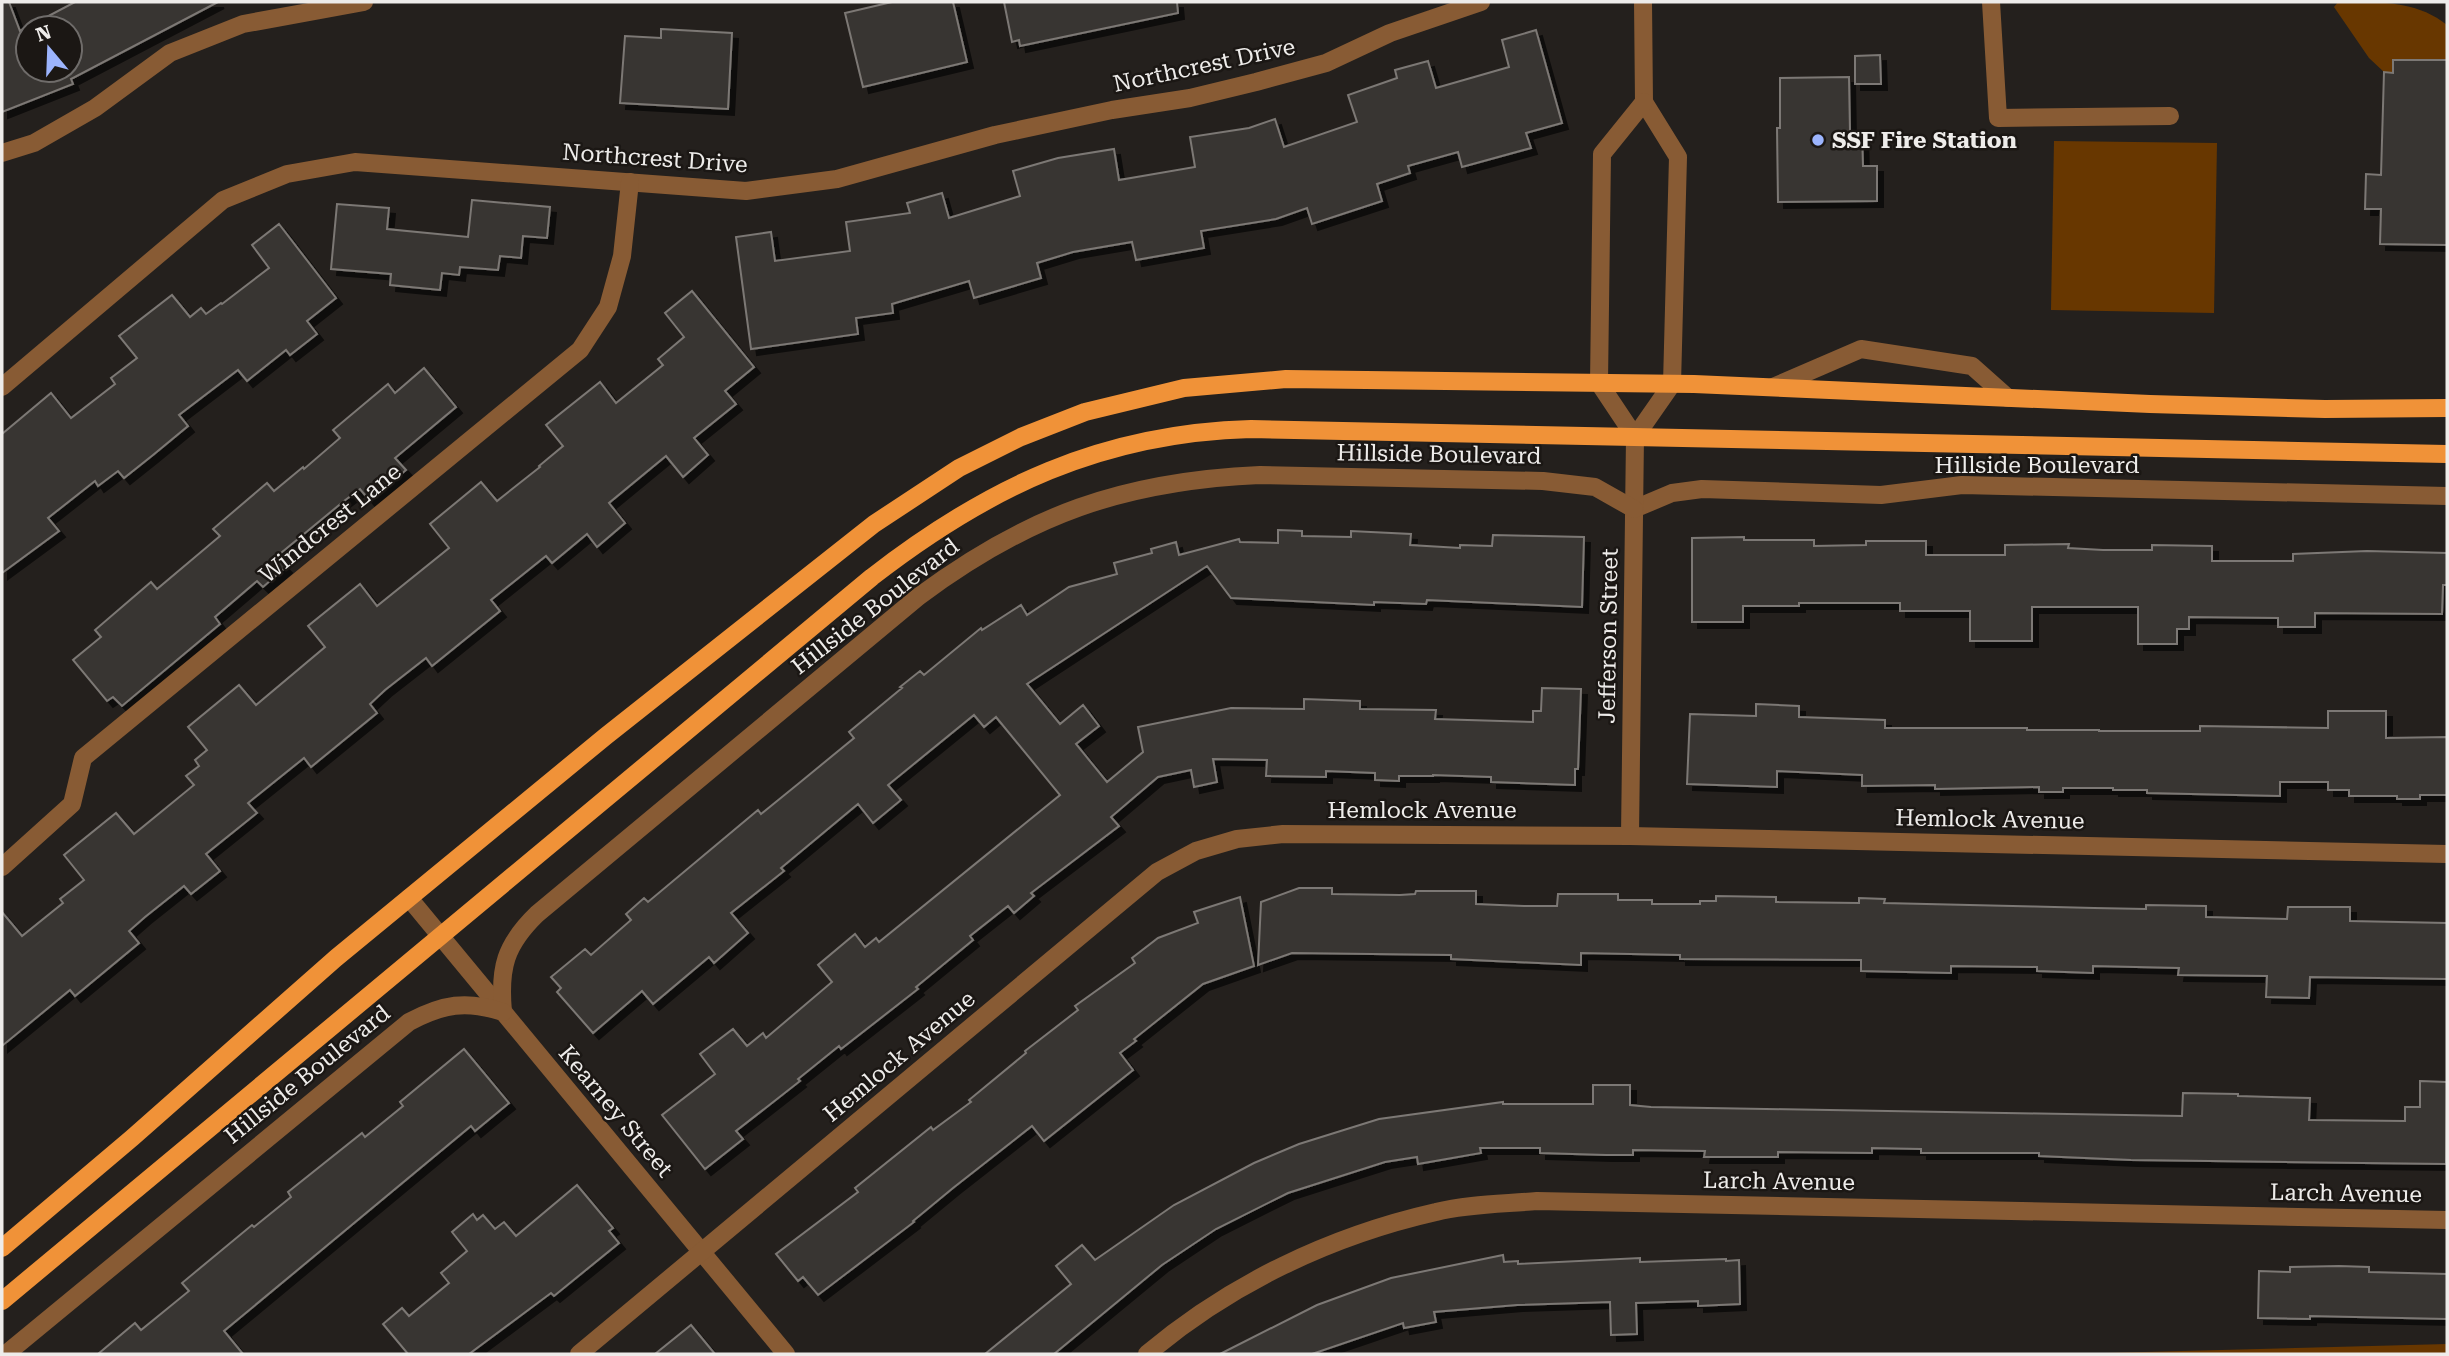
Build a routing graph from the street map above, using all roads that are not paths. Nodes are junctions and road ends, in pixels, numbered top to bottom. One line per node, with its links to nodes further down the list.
1 (365, 2): 7 (street)
2 (1481, 2): 8 (street, Northcrest Drive)
3 (1643, 2): 5 (street)
4 (1991, 2): 6 (street)
5 (1644, 102): 9 (street); 10 (street)
6 (2170, 116)
7 (2, 153)
8 (631, 182): 11 (street, Northcrest Drive); 21 (street, Windcrest Lane)
9 (1599, 383): 10 (main road); 15 (street); 22 (main road)
10 (1672, 384): 12 (main road); 15 (street)
11 (2, 387)
12 (1773, 387): 13 (main road); 13 (street)
13 (2008, 398): 14 (main road)
14 (2447, 408)
15 (1634, 437): 16 (main road, Hillside Boulevard); 18 (street, Jefferson Street); 23 (main road, Hillside Boulevard)
16 (2447, 454)
17 (2447, 496): 18 (street, Hillside Boulevard)
18 (1634, 509): 19 (street, Jefferson Street); 24 (street, Hillside Boulevard)
19 (1630, 835): 20 (street, Hemlock Avenue); 27 (street, Hemlock Avenue)
20 (2447, 854)
21 (2, 867)
22 (409, 898): 23 (street, Kearney Street); 26 (main road)
23 (440, 936): 24 (street, Kearney Street); 28 (main road, Hillside Boulevard)
24 (503, 1013): 27 (street, Kearney Street); 29 (street, Hillside Boulevard)
25 (2447, 1220): 32 (street, Larch Avenue)
26 (2, 1248)
27 (702, 1253): 30 (street, Hemlock Avenue); 31 (street, Kearney Street)
28 (2, 1301)
29 (6, 1354)
30 (579, 1354)
31 (786, 1354)
32 (1147, 1354)

